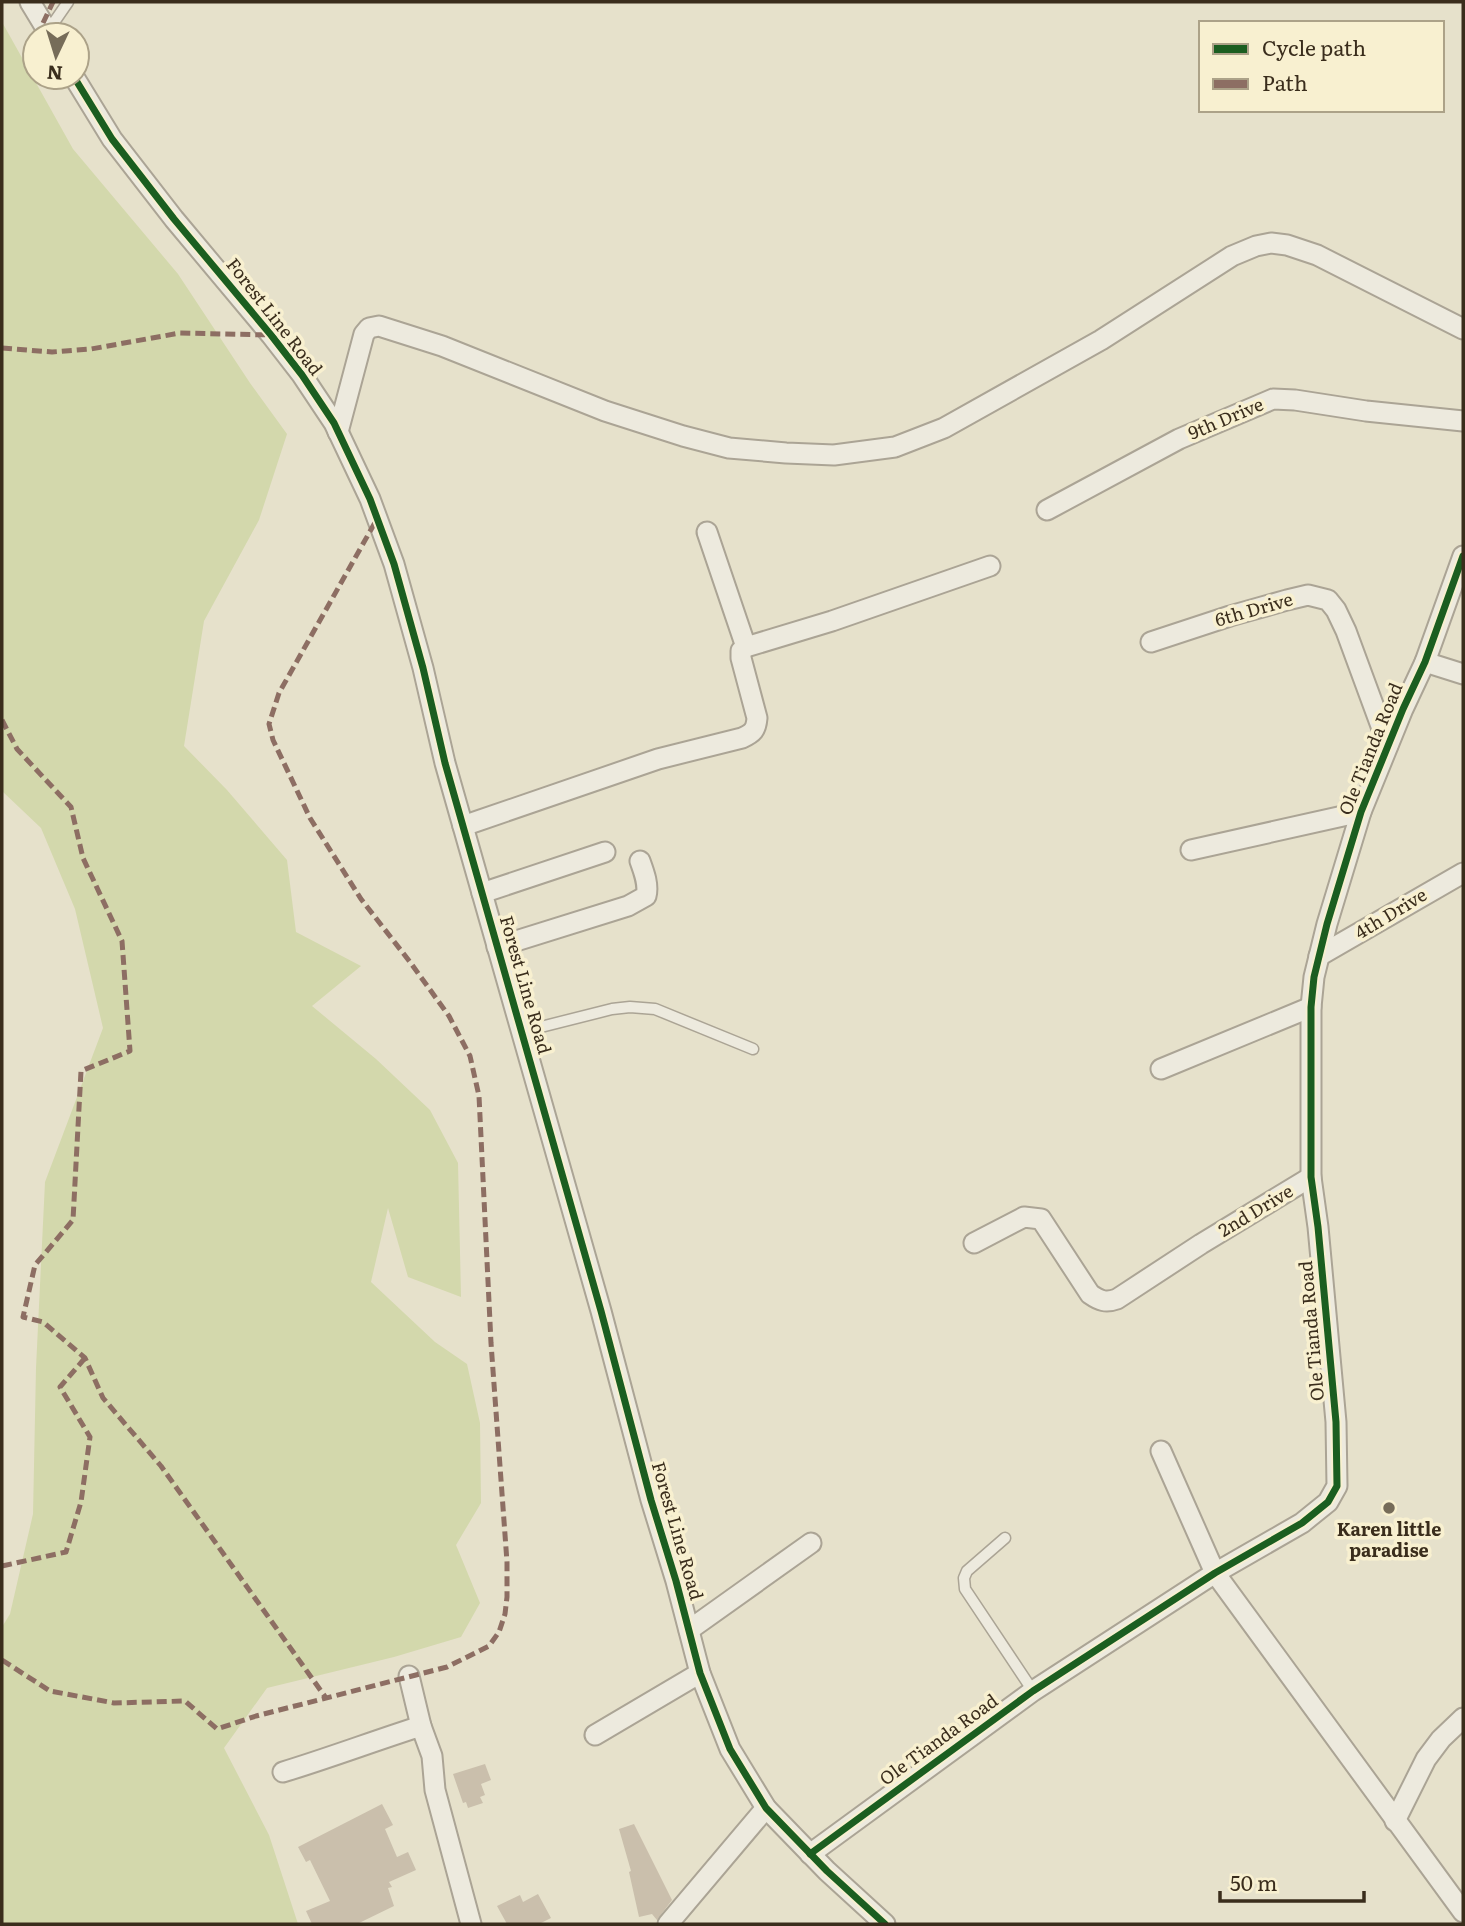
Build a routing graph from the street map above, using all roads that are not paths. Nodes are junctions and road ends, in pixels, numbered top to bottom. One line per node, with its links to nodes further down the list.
1 (30, 2): 3 (street)
2 (68, 2): 4 (lane)
3 (42, 21)
4 (56, 21)
5 (83, 91): 8 (street, Forest Line Road)
6 (1463, 329): 8 (street)
7 (1463, 421): 9 (street, 9th Drive)
8 (338, 432): 19 (street, Forest Line Road)
9 (1047, 510)
10 (707, 532): 14 (street)
11 (1463, 556): 15 (street, Ole Tianda Road)
12 (990, 566): 14 (street)
13 (1151, 642): 17 (street, 6th Drive)
14 (746, 647): 19 (street)
15 (1425, 662): 16 (street); 17 (street, Ole Tianda Road)
16 (1463, 674)
17 (1388, 746): 18 (street, Ole Tianda Road)
18 (1361, 812): 20 (street); 26 (street, Ole Tianda Road)
19 (463, 826): 24 (street, Forest Line Road)
20 (1191, 850)
21 (605, 852): 24 (street)
22 (640, 861): 25 (street)
23 (1463, 873): 26 (street, 4th Drive)
24 (482, 893): 25 (street, Forest Line Road)
25 (498, 947): 28 (street, Forest Line Road)
26 (1319, 956): 27 (street, Ole Tianda Road)
27 (1311, 1007): 30 (street); 31 (street, Ole Tianda Road)
28 (522, 1032): 29 (lane); 37 (street, Forest Line Road)
29 (753, 1049)
30 (1161, 1069)
31 (1311, 1177): 32 (street, 2nd Drive); 36 (street, Ole Tianda Road)
32 (974, 1243)
33 (1161, 1451): 36 (street)
34 (1005, 1538): 40 (lane)
35 (811, 1543): 37 (street)
36 (1214, 1573): 40 (street, Ole Tianda Road); 46 (street)
37 (689, 1630): 38 (street, Forest Line Road)
38 (700, 1673): 43 (street); 45 (street, Forest Line Road)
39 (409, 1676): 42 (street)
40 (1033, 1691): 47 (street, Ole Tianda Road)
41 (1463, 1718): 46 (street)
42 (421, 1726): 44 (street); 49 (street)
43 (595, 1735)
44 (283, 1772)
45 (766, 1808): 47 (street, Forest Line Road); 50 (street)
46 (1395, 1821): 48 (street)
47 (810, 1853): 51 (street, Forest Line Road)
48 (1463, 1912)
49 (471, 1924)
50 (668, 1924)
51 (885, 1924)

